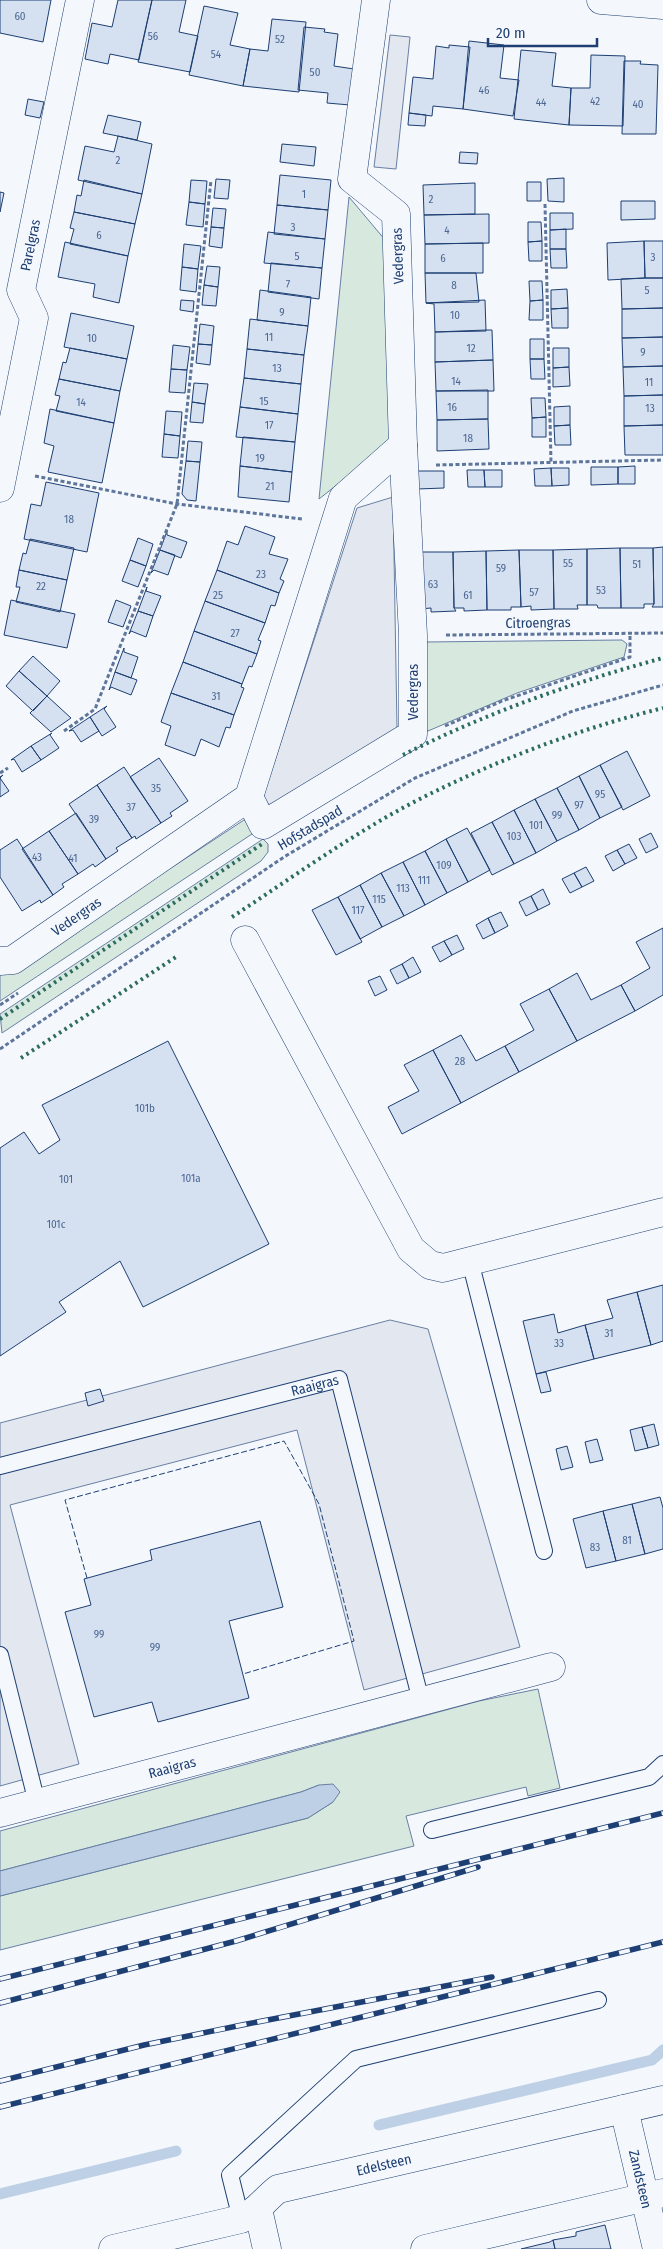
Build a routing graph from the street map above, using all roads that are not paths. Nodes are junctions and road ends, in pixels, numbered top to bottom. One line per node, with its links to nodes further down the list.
1 (80, 0): 5 (street, Parelgras)
2 (376, 0): 6 (street, Vedergras)
3 (601, 0): 4 (street)
4 (663, 4)
5 (10, 288): 7 (street, Parelgras)
6 (403, 455): 8 (street); 8 (street, Vedergras)
7 (2, 479)
8 (249, 797): 10 (street, Vedergras)
9 (245, 940): 12 (street)
10 (0, 961)
11 (663, 1212): 12 (street)
12 (470, 1262): 14 (lane)
13 (0, 1466): 17 (lane, Raaigras)
14 (544, 1551)
15 (0, 1655): 19 (lane)
16 (551, 1667): 17 (street, Raaigras)
17 (421, 1701): 19 (street, Raaigras)
18 (663, 1764): 21 (lane)
19 (37, 1803): 20 (street, Raaigras)
20 (0, 1813)
21 (432, 1830)
22 (598, 2000): 26 (lane)
23 (663, 2100): 24 (street, Edelsteen)
24 (624, 2109): 25 (street, Zandsteen); 26 (street, Edelsteen)
25 (654, 2195): 29 (street); 30 (street, Zandsteen)
26 (249, 2214): 27 (street); 28 (street)
27 (113, 2249)
28 (267, 2249)
29 (425, 2249)
30 (657, 2249)

